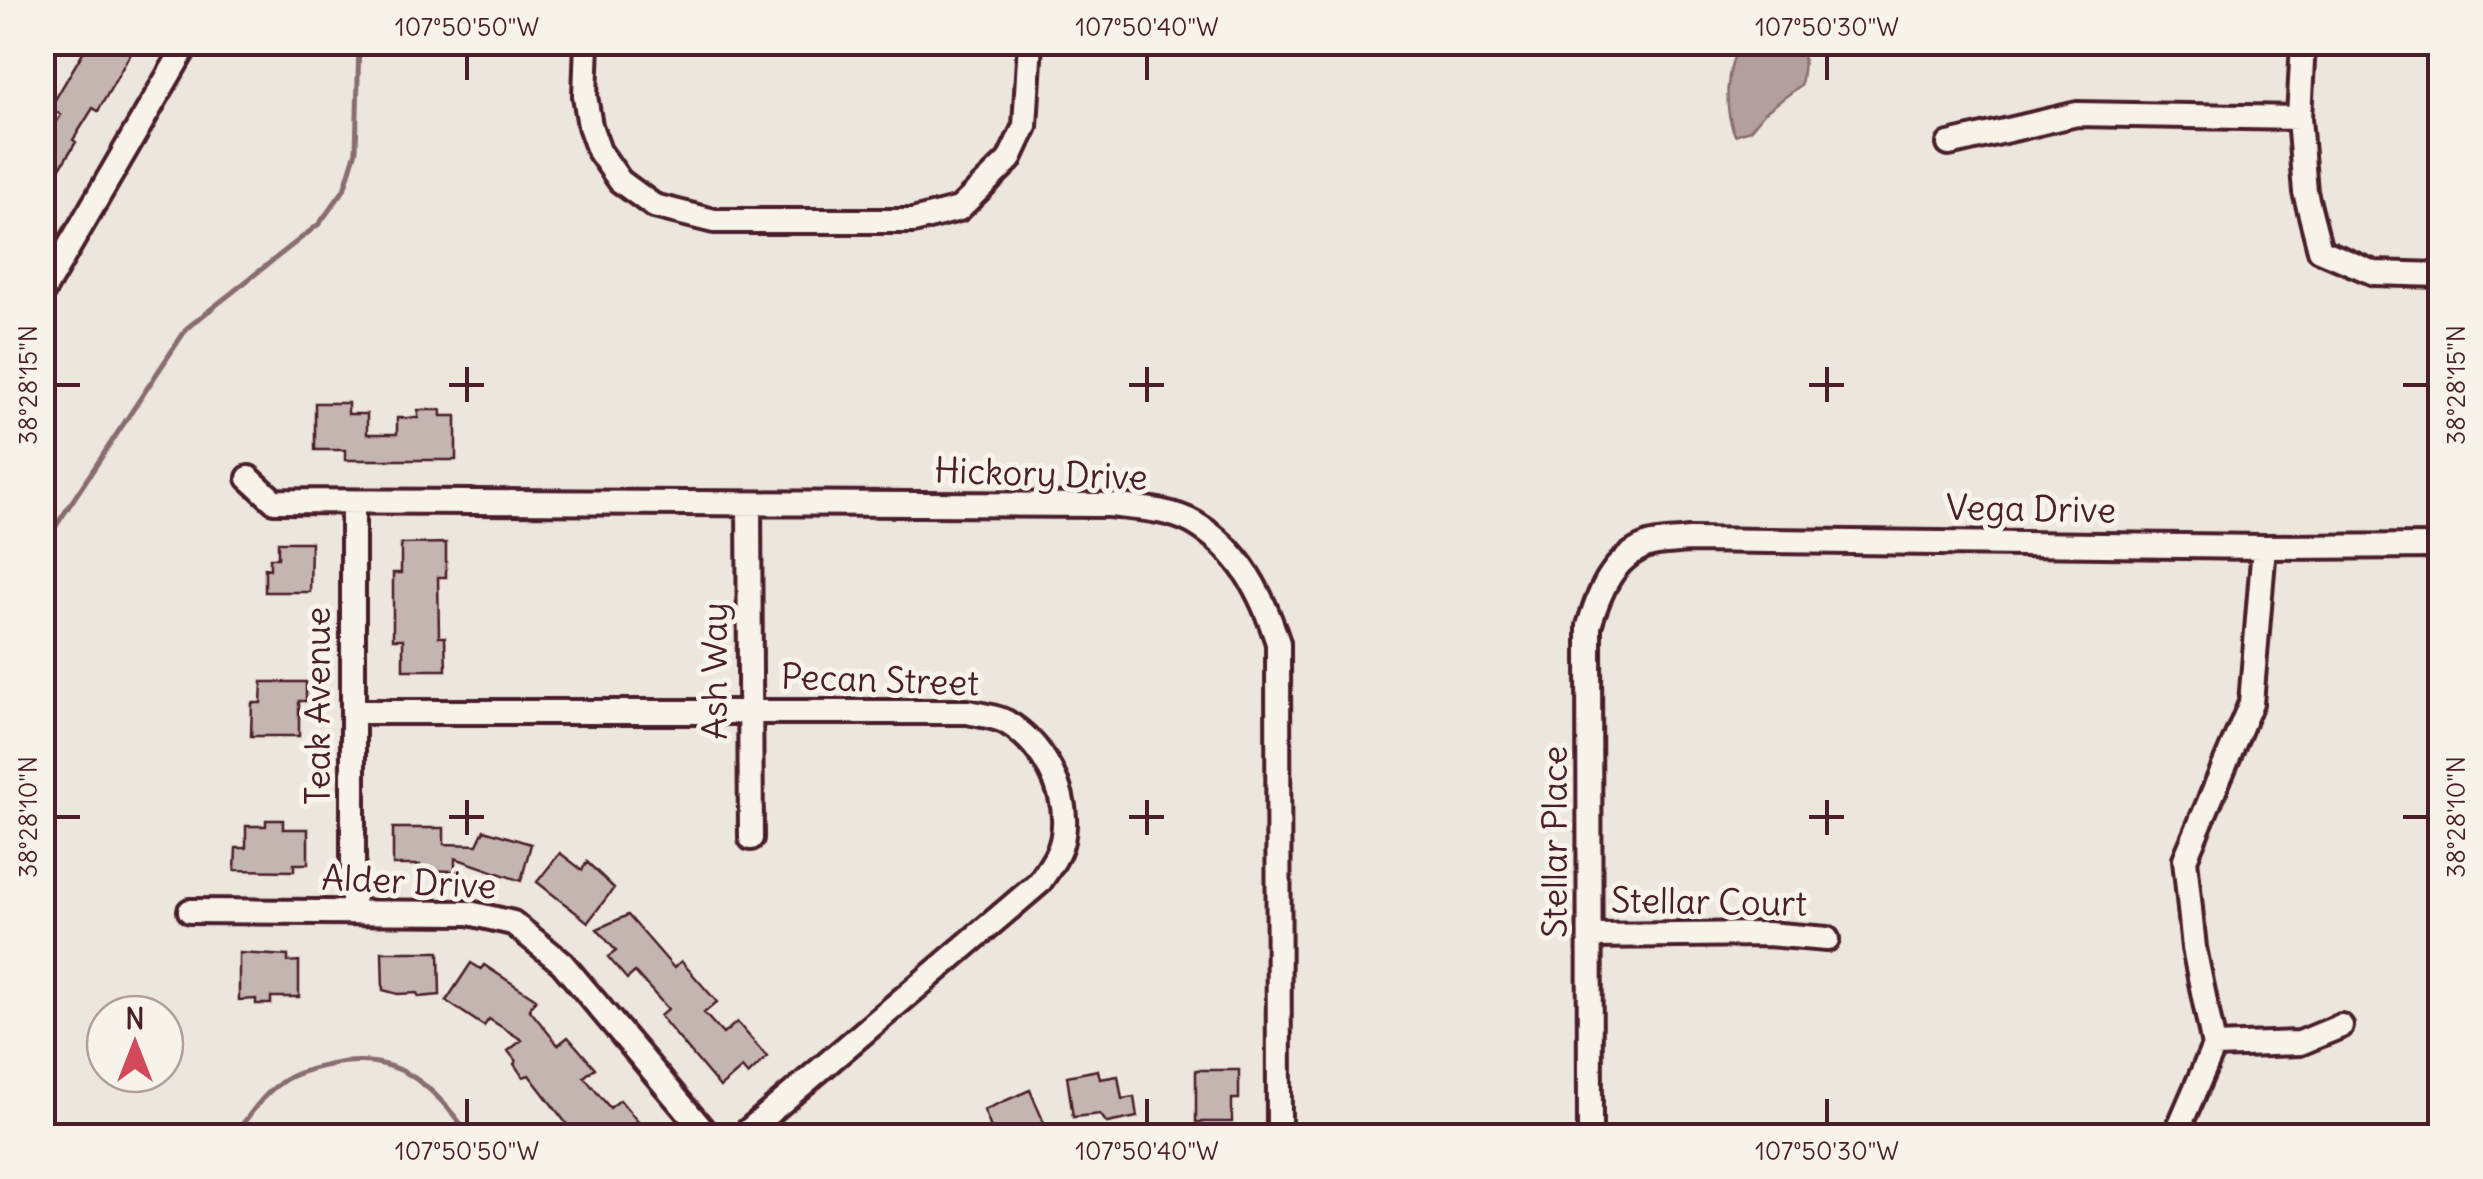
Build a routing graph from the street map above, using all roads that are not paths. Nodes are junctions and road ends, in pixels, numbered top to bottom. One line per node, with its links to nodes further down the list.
1 (188, 42): 8 (street)
2 (587, 42): 3 (street)
3 (1030, 42)
4 (2303, 42): 5 (street)
5 (2299, 118): 6 (street); 7 (street)
6 (1949, 144)
7 (2440, 274)
8 (42, 293)
9 (249, 478): 10 (street, Hickory Drive)
10 (353, 502): 11 (street, Hickory Drive); 15 (street, Teak Avenue)
11 (750, 504): 16 (street, Ash Way); 26 (street, Hickory Drive)
12 (2440, 546): 13 (street, Vega Drive)
13 (2264, 547): 14 (street, Vega Drive); 23 (street)
14 (1626, 560): 20 (street, Stellar Place)
15 (353, 712): 16 (street, Pecan Street); 18 (street, Teak Avenue)
16 (750, 712): 17 (street, Ash Way); 25 (street, Pecan Street)
17 (751, 838)
18 (353, 910): 19 (street, Alder Drive); 24 (street, Alder Drive)
19 (190, 911)
20 (1591, 936): 21 (street, Stellar Court); 27 (street, Stellar Place)
21 (1827, 939)
22 (2341, 1026): 23 (street)
23 (2214, 1046): 28 (street)
24 (708, 1136)
25 (742, 1136)
26 (1279, 1136)
27 (1590, 1136)
28 (2175, 1136)

